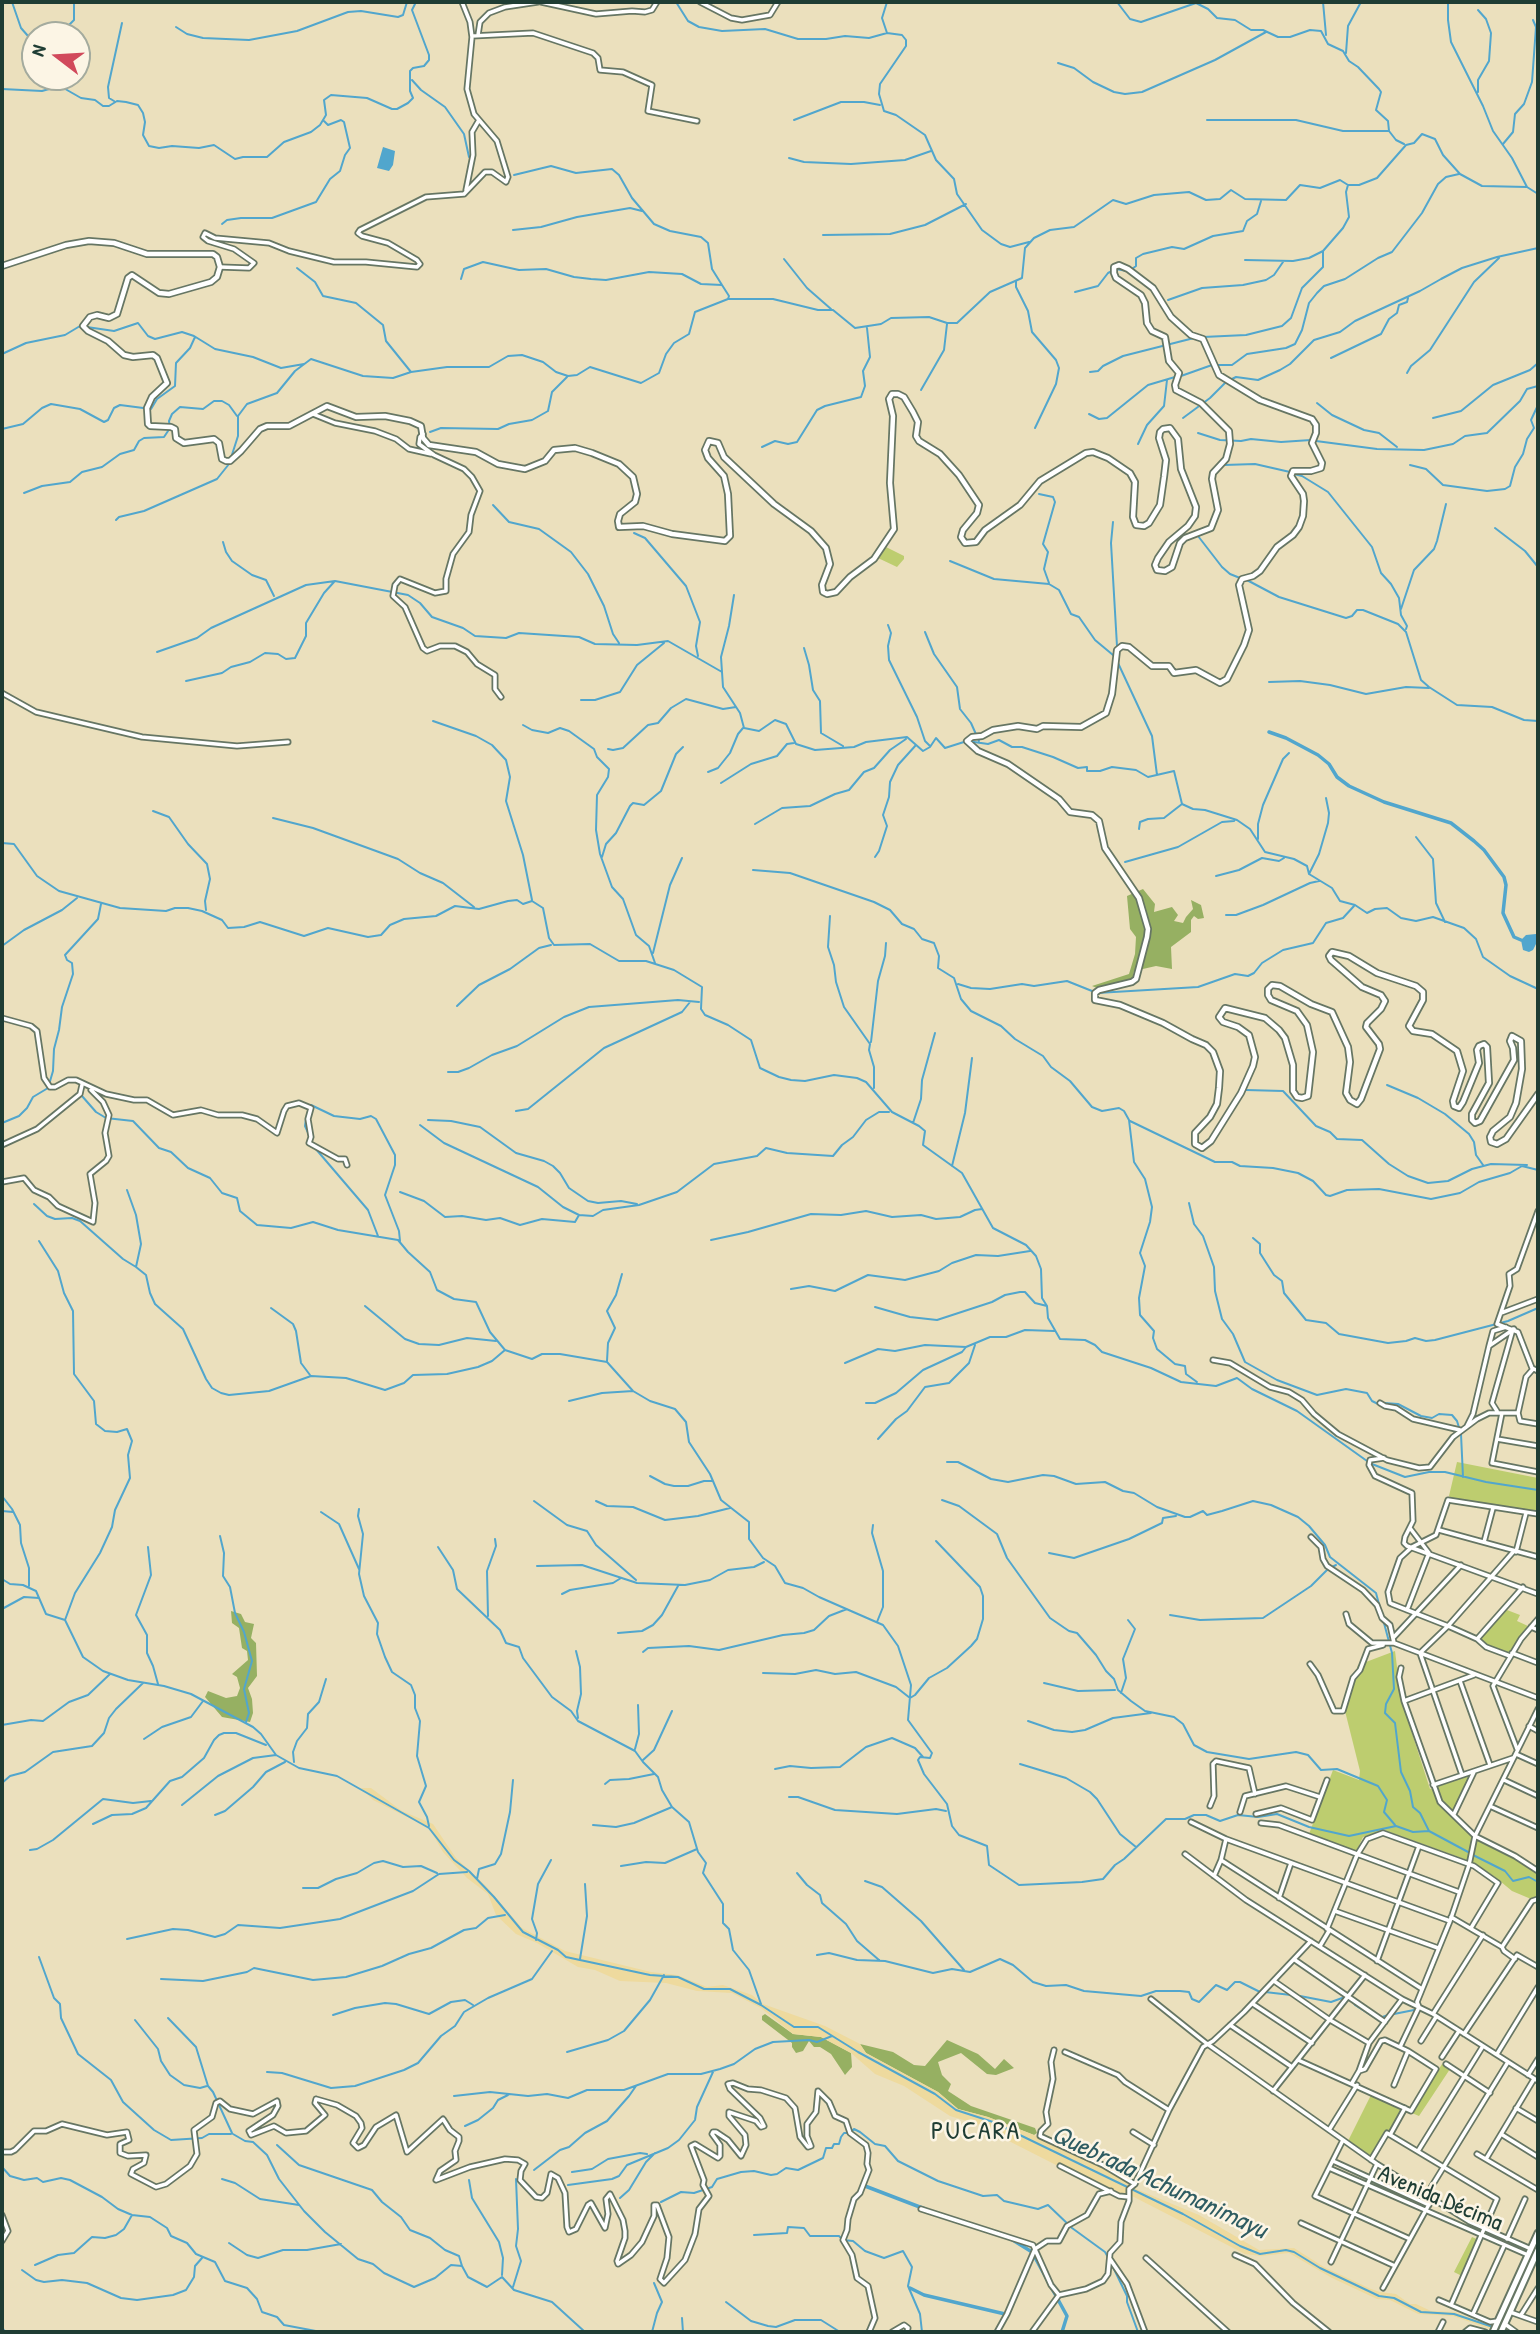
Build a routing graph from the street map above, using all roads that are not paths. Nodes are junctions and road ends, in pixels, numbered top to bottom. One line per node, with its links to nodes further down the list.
1 (462, 2): 6 (street)
2 (539, 2): 3 (street); 6 (street)
3 (657, 2)
4 (700, 2): 5 (street)
5 (778, 2)
6 (475, 35): 7 (street); 8 (street)
7 (479, 120): 9 (street); 9 (street)
8 (697, 121)
9 (466, 192): 11 (street)
10 (2, 266): 11 (street)
11 (220, 267): 12 (street)
12 (313, 414): 13 (street); 14 (street)
13 (423, 435): 14 (street); 21 (street)
14 (433, 455): 16 (street)
15 (2, 693): 17 (street)
16 (501, 697)
17 (288, 742)
18 (2, 1018): 19 (street)
19 (82, 1085): 20 (street); 22 (street)
20 (90, 1088): 23 (street); 24 (street)
21 (1538, 1094)
22 (2, 1144)
23 (347, 1164)
24 (2, 1182)
25 (1538, 1211): 27 (street)
26 (1538, 1298): 27 (street)
27 (1502, 1313): 28 (street)
28 (1508, 1327): 29 (street); 30 (street)
29 (1514, 1329): 30 (street); 32 (street); 34 (street)
30 (1489, 1346): 37 (street)
31 (1213, 1360): 41 (street)
32 (1536, 1370): 35 (street)
33 (1380, 1403): 38 (street)
34 (1501, 1413): 35 (street); 37 (street); 39 (street)
35 (1518, 1413): 36 (street)
36 (1538, 1424)
37 (1467, 1426): 38 (street)
38 (1460, 1430): 41 (street)
39 (1497, 1439): 40 (street); 42 (street)
40 (1538, 1446)
41 (1384, 1458): 46 (street)
42 (1538, 1472)
43 (1493, 1508): 44 (street); 47 (street); 50 (street)
44 (1526, 1513): 45 (street); 52 (street)
45 (1538, 1514)
46 (1410, 1528): 49 (street); 51 (street)
47 (1438, 1530): 49 (street); 50 (street)
48 (1311, 1537): 67 (street)
49 (1422, 1541): 51 (street); 53 (street)
50 (1484, 1542): 52 (street)
51 (1412, 1547): 53 (street); 59 (street)
52 (1515, 1551): 54 (street); 56 (street)
53 (1429, 1553): 55 (street); 59 (street)
54 (1538, 1557)
55 (1462, 1565): 56 (street); 60 (street)
56 (1493, 1576): 57 (street); 63 (street)
57 (1523, 1587): 58 (street); 66 (street)
58 (1538, 1594)
59 (1407, 1610): 60 (street)
60 (1416, 1613): 63 (street); 67 (street)
61 (1346, 1615): 68 (street)
62 (1538, 1619): 64 (street)
63 (1448, 1626): 66 (street); 69 (street)
64 (1531, 1627): 65 (street); 70 (street)
65 (1538, 1630)
66 (1477, 1639): 70 (street)
67 (1394, 1640): 68 (street); 69 (street)
68 (1382, 1645): 72 (street)
69 (1420, 1653): 74 (street); 77 (street)
70 (1511, 1654): 71 (street); 76 (street)
71 (1538, 1663)
72 (1310, 1664)
73 (1401, 1668): 79 (street)
74 (1476, 1674): 75 (street); 76 (street)
75 (1460, 1681): 77 (street); 85 (street)
76 (1495, 1682): 78 (street); 83 (street)
77 (1432, 1691): 79 (street); 87 (street)
78 (1538, 1698)
79 (1404, 1701): 90 (street)
80 (1538, 1709): 81 (street)
81 (1528, 1726): 82 (street); 83 (street)
82 (1538, 1731)
83 (1516, 1754): 84 (street); 85 (street); 89 (street)
84 (1538, 1764)
85 (1490, 1765): 86 (street)
86 (1474, 1771): 87 (street); 98 (street)
87 (1462, 1775): 90 (street)
88 (1327, 1780): 93 (street)
89 (1504, 1780): 92 (street); 95 (street)
90 (1433, 1785): 98 (street)
91 (1255, 1794): 93 (street); 94 (street); 96 (street)
92 (1538, 1796)
93 (1321, 1797): 97 (street)
94 (1210, 1806)
95 (1492, 1807): 101 (street); 102 (street)
96 (1240, 1812)
97 (1256, 1814)
98 (1454, 1814): 102 (street)
99 (1191, 1822): 103 (street)
100 (1261, 1822): 106 (street)
101 (1538, 1828)
102 (1475, 1836): 109 (street); 110 (street)
103 (1226, 1839): 107 (street); 108 (street)
104 (1419, 1846): 106 (street); 109 (street); 111 (street)
105 (1185, 1854): 112 (street)
106 (1356, 1855): 111 (street); 113 (street)
107 (1221, 1860): 112 (street); 115 (street)
108 (1291, 1862): 113 (street); 115 (street)
109 (1469, 1865): 114 (street); 120 (street)
110 (1538, 1871)
111 (1409, 1874): 114 (street); 117 (street)
112 (1214, 1876): 124 (street)
113 (1346, 1883): 117 (street); 118 (street)
114 (1459, 1892): 119 (street)
115 (1279, 1898): 121 (street)
116 (1538, 1899): 126 (street)
117 (1398, 1902): 119 (street); 122 (street)
118 (1335, 1910): 121 (street); 122 (street)
119 (1451, 1919): 120 (street); 127 (street)
120 (1471, 1928): 123 (street)
121 (1328, 1930): 125 (street); 131 (street)
122 (1388, 1930): 127 (street); 131 (street)
123 (1483, 1935): 126 (street); 142 (street)
124 (1311, 1941): 125 (street); 130 (street)
125 (1320, 1946): 133 (street)
126 (1502, 1947): 128 (street)
127 (1438, 1948): 136 (street)
128 (1515, 1959): 132 (street); 147 (street)
129 (1538, 1959): 132 (street)
130 (1295, 1960): 134 (street); 137 (street)
131 (1377, 1961): 136 (street)
132 (1536, 1966)
133 (1365, 1975): 137 (street); 139 (street)
134 (1274, 1982): 140 (street); 143 (street)
135 (1538, 1987): 157 (street)
136 (1422, 1989): 141 (street)
137 (1349, 1996): 143 (street); 144 (street)
138 (1151, 1999): 149 (street, Avenida Décima)
139 (1402, 1999): 141 (street); 144 (street)
140 (1253, 2004): 145 (street); 150 (street)
141 (1419, 2007): 142 (street); 153 (street)
142 (1434, 2015): 146 (street); 148 (street)
143 (1330, 2020): 150 (street); 151 (street)
144 (1385, 2022): 151 (street)
145 (1230, 2025): 149 (street); 163 (street)
146 (1459, 2031): 147 (street); 158 (street)
147 (1464, 2034): 152 (street)
148 (1421, 2041)
149 (1206, 2043): 171 (street, Avenida Décima); 175 (street)
150 (1312, 2043): 160 (street)
151 (1369, 2043): 164 (street)
152 (1483, 2046): 157 (street); 166 (street)
153 (1400, 2047): 155 (street); 164 (street)
154 (1054, 2050): 195 (street)
155 (1408, 2051): 170 (street); 173 (street)
156 (1065, 2052): 175 (street)
157 (1496, 2054): 161 (street)
158 (1442, 2057)
159 (1538, 2059): 165 (street)
160 (1298, 2060): 163 (street); 168 (street)
161 (1508, 2062): 165 (street); 172 (street)
162 (1446, 2064): 166 (street)
163 (1292, 2067): 171 (street)
164 (1359, 2071): 168 (street)
165 (1528, 2075): 167 (street)
166 (1464, 2076): 172 (street); 183 (street)
167 (1536, 2080): 174 (street)
168 (1352, 2083): 169 (street)
169 (1357, 2085): 173 (street); 177 (street)
170 (1394, 2085)
171 (1273, 2091): 177 (street, Avenida Décima)
172 (1490, 2093): 192 (street)
173 (1405, 2108): 180 (street)
174 (1517, 2108): 176 (street); 179 (street)
175 (1169, 2110): 182 (street)
176 (1538, 2122)
177 (1329, 2130): 181 (street, Avenida Décima)
178 (1133, 2132): 182 (street)
179 (1501, 2134): 186 (street); 187 (street)
180 (1390, 2135): 183 (street); 188 (street)
181 (1343, 2140): 188 (street, Avenida Décima); 189 (street)
182 (1154, 2145): 195 (street)
183 (1418, 2151): 192 (street)
184 (2, 2152): 236 (street)
185 (1477, 2154): 187 (street)
186 (1538, 2155)
187 (1486, 2159): 197 (street)
188 (1371, 2160): 190 (street, Avenida Décima)
189 (1332, 2161): 193 (street); 194 (street, Avenida Décima)
190 (1377, 2164): 194 (street); 199 (street, Avenida Décima)
191 (1060, 2166): 198 (street)
192 (1443, 2167): 199 (street); 209 (street)
193 (1329, 2168): 196 (street, Avenida Décima); 206 (street)
194 (1371, 2179): 196 (street); 203 (street, Avenida Décima)
195 (1135, 2184): 200 (street)
196 (1367, 2186): 205 (street, Avenida Décima); 206 (street)
197 (1538, 2190)
198 (1111, 2191): 200 (street); 217 (street)
199 (1427, 2194): 201 (street, Avenida Décima)
200 (1129, 2197): 221 (street)
201 (1432, 2199): 203 (street); 209 (street, Avenida Décima)
202 (1525, 2199): 213 (street)
203 (1429, 2205): 205 (street)
204 (921, 2209): 217 (street)
205 (1425, 2211): 211 (street, Avenida Décima); 212 (street)
206 (1354, 2214): 212 (street); 215 (street)
207 (2, 2215): 214 (street)
208 (1301, 2223): 215 (street)
209 (1485, 2230): 211 (street); 213 (street, Avenida Décima)
210 (1538, 2233): 218 (main road)
211 (1482, 2236): 216 (street, Avenida Décima); 228 (street)
212 (1410, 2239): 223 (street)
213 (1508, 2239): 216 (street); 218 (street, Avenida Décima)
214 (2, 2241)
215 (1342, 2241): 222 (street); 223 (street)
216 (1504, 2246): 218 (street, Avenida Décima); 230 (street)
217 (1035, 2249): 226 (street); 239 (street)
218 (1535, 2253): 229 (main road); 234 (main road)
219 (1235, 2255): 243 (street)
220 (1146, 2258): 242 (street)
221 (1110, 2259): 226 (street); 241 (street)
222 (1331, 2262)
223 (1395, 2266): 224 (street)
224 (1383, 2288)
225 (1538, 2288): 231 (street)
226 (1059, 2295): 240 (street)
227 (1439, 2300): 228 (street)
228 (1451, 2305): 230 (street)
229 (1510, 2312): 231 (street); 235 (main road)
230 (1473, 2314): 234 (street)
231 (1521, 2315): 233 (street)
232 (1443, 2322): 244 (street)
233 (1538, 2322)
234 (1495, 2327)
235 (1503, 2328): 247 (street)
236 (869, 2332)
237 (892, 2332): 238 (street)
238 (907, 2332)
239 (997, 2332)
240 (1032, 2332)
241 (1145, 2332)
242 (1228, 2332)
243 (1329, 2332)
244 (1438, 2332)
245 (1465, 2332): 246 (street)
246 (1485, 2332)
247 (1516, 2332)

